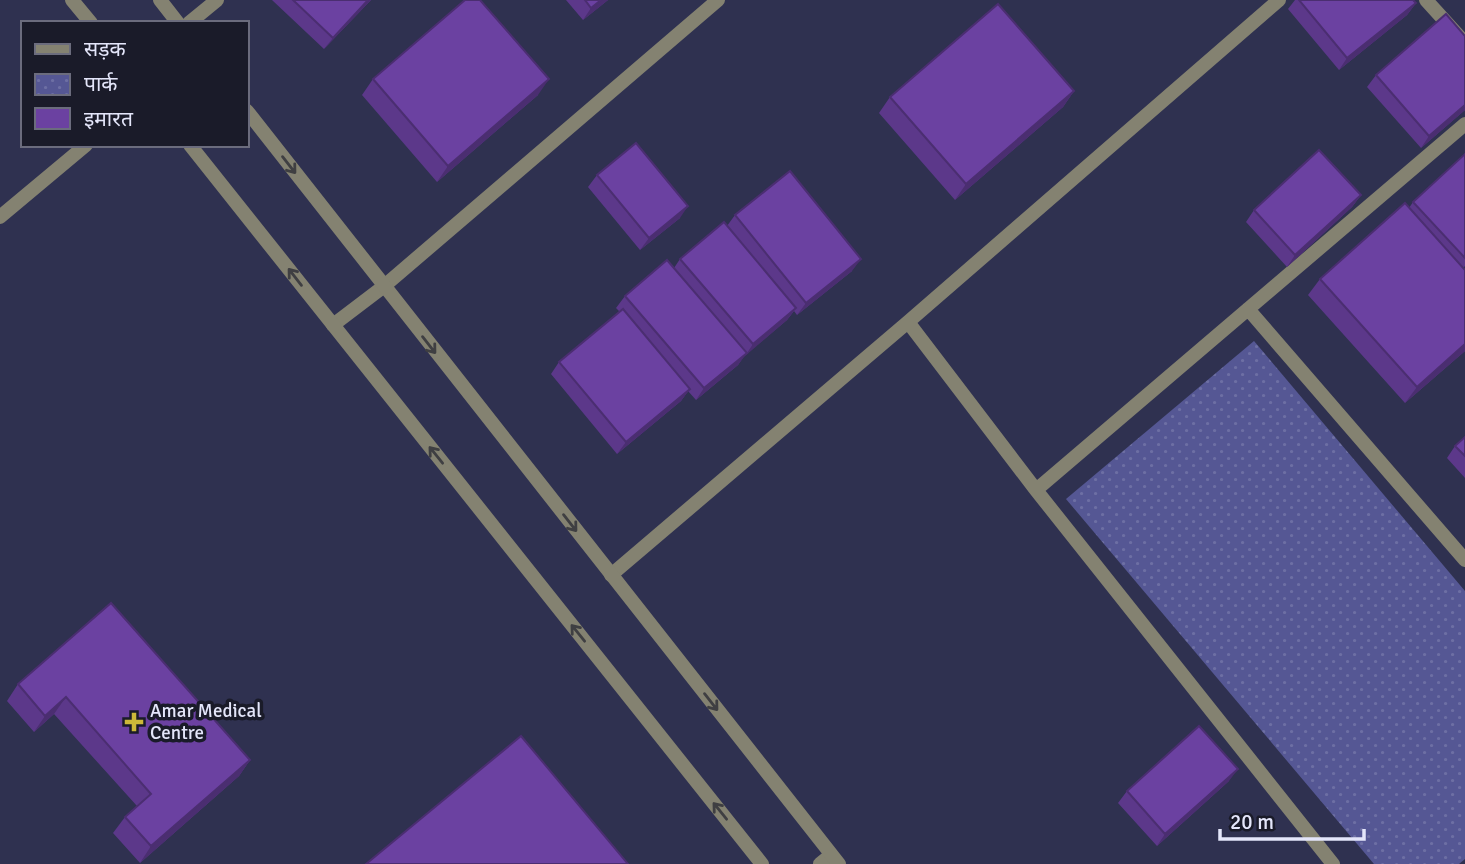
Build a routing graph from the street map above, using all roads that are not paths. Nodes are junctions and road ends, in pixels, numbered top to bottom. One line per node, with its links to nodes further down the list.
1 (72, 0): 7 (street)
2 (160, 0): 8 (street)
3 (217, 0): 9 (street)
4 (718, 0): 16 (street)
5 (1279, 0): 18 (street)
6 (1426, 0): 10 (street)
7 (89, 21)
8 (176, 21)
9 (191, 21)
10 (1465, 43)
11 (248, 112): 16 (street, one-way to 16)
12 (1465, 124): 17 (street)
13 (84, 147): 15 (street)
14 (192, 147): 19 (street, one-way to 14)
15 (0, 216)
16 (383, 287): 19 (street); 22 (street, one-way to 22)
17 (1248, 309): 20 (street); 21 (street)
18 (908, 322): 20 (street); 22 (street)
19 (333, 324): 24 (street, one-way to 19)
20 (1036, 490): 25 (street)
21 (1465, 560)
22 (611, 575): 23 (street, one-way to 23)
23 (830, 861)
24 (762, 864)
25 (1333, 864)

